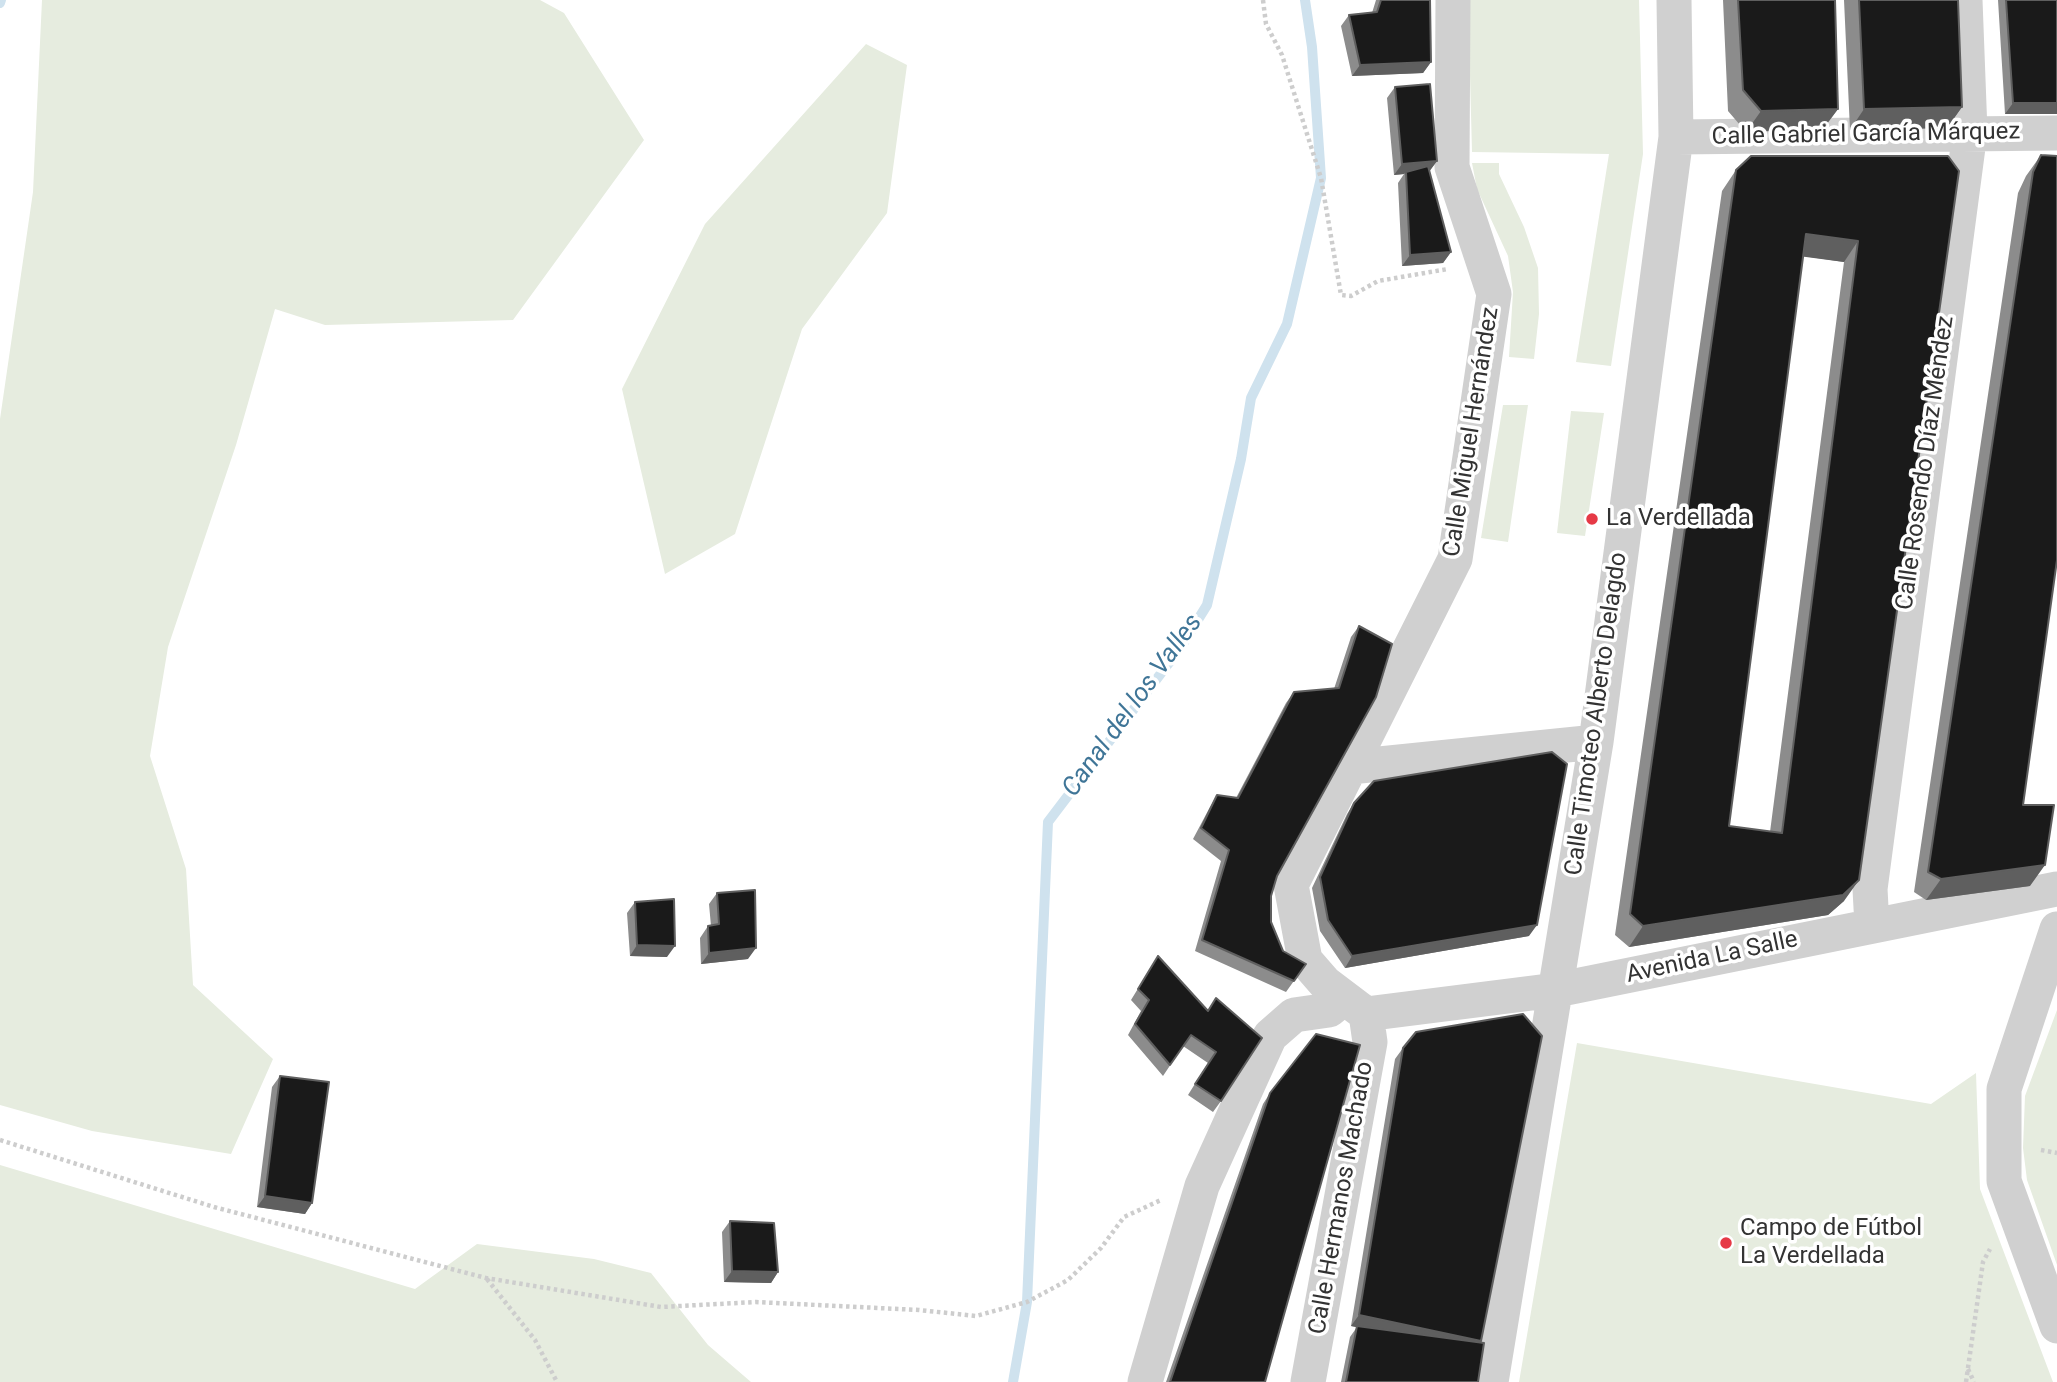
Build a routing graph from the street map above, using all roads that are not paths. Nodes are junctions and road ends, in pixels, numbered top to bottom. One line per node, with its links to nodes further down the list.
1 (1453, 0): 8 (street, Calle Miguel Hernández)
2 (1674, 0): 6 (street, Calle Timoteo Alberto Delagdo)
3 (1965, 0): 4 (street, Calle Rosendo Díaz Méndez)
4 (1970, 132): 5 (street, Calle Gabriel García Márquez); 6 (street, Calle Gabriel García Márquez); 10 (street, Calle Rosendo Díaz Méndez)
5 (2057, 133)
6 (1675, 137): 7 (street, Calle Timoteo Alberto Delagdo)
7 (1596, 742): 8 (street); 12 (street, Calle Timoteo Alberto Delagdo)
8 (1350, 767): 13 (street, Calle Miguel Hernández)
9 (2057, 889): 10 (street, Avenida La Salle)
10 (1872, 926): 12 (street, Avenida La Salle)
11 (2057, 929): 14 (street)
12 (1556, 990): 13 (street, Avenida La Salle); 17 (street, Calle Timoteo Alberto Delagdo)
13 (1355, 1006): 15 (street, Avenida La Salle); 16 (street, Calle Hermanos Machado)
14 (2057, 1326)
15 (1145, 1382)
16 (1308, 1382)
17 (1491, 1382)

